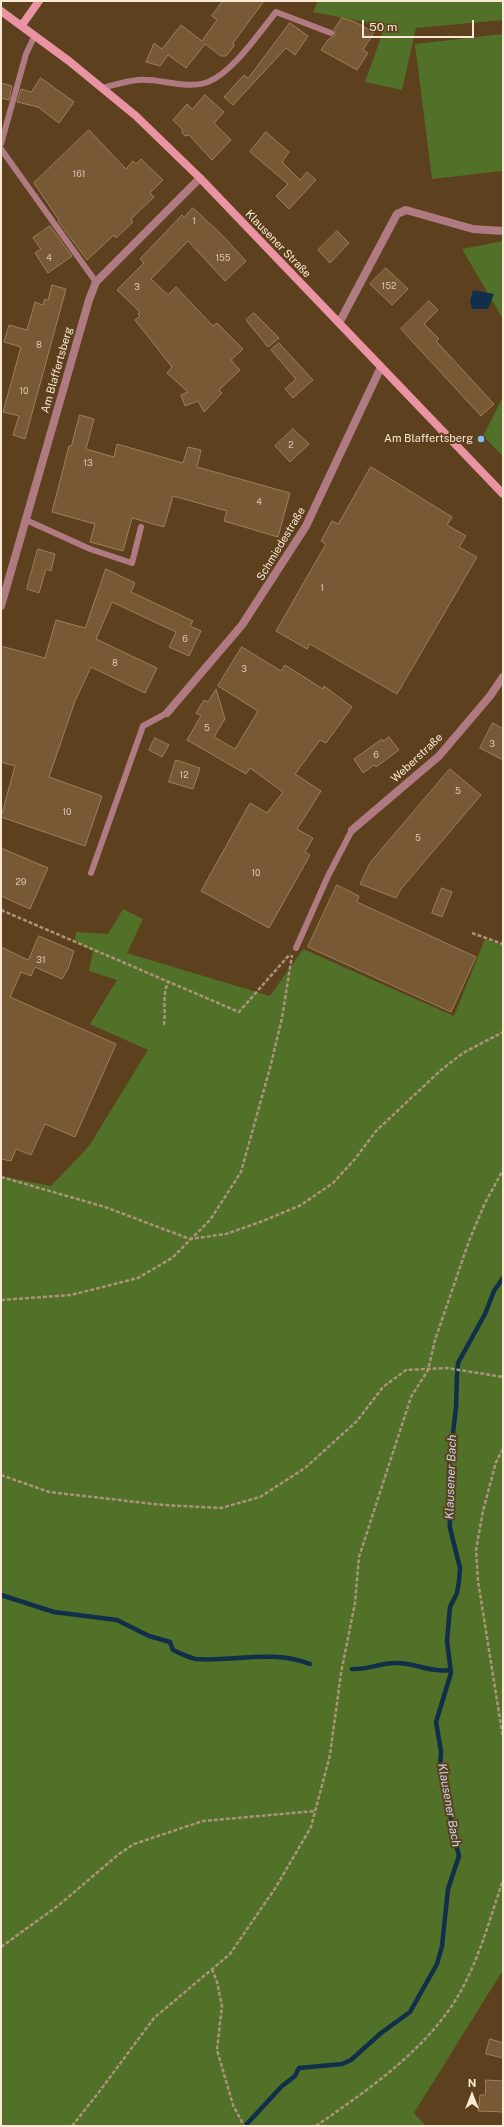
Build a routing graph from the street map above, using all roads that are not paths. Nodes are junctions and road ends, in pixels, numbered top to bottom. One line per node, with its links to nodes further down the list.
1 (39, 1): 3 (main road)
2 (1, 11): 3 (main road, Klausener Straße)
3 (22, 25): 5 (main road, Klausener Straße)
4 (331, 33): 6 (lane)
5 (35, 35): 6 (main road, Klausener Straße); 7 (lane)
6 (102, 88): 9 (main road, Klausener Straße)
7 (1, 144)
8 (1, 149): 11 (lane)
9 (200, 178): 11 (street, Am Blaffertsberg); 12 (main road, Klausener Straße)
10 (503, 231): 12 (street)
11 (96, 282): 15 (street, Am Blaffertsberg)
12 (339, 323): 13 (main road, Klausener Straße)
13 (381, 367): 14 (main road, Klausener Straße); 19 (street, Schmiedestraße)
14 (503, 494)
15 (26, 520): 16 (lane); 17 (street, Am Blaffertsberg)
16 (141, 527)
17 (1, 606)
18 (503, 677): 20 (street, Weberstraße)
19 (167, 712): 21 (lane)
20 (352, 830): 22 (lane)
21 (91, 873)
22 (296, 948)

